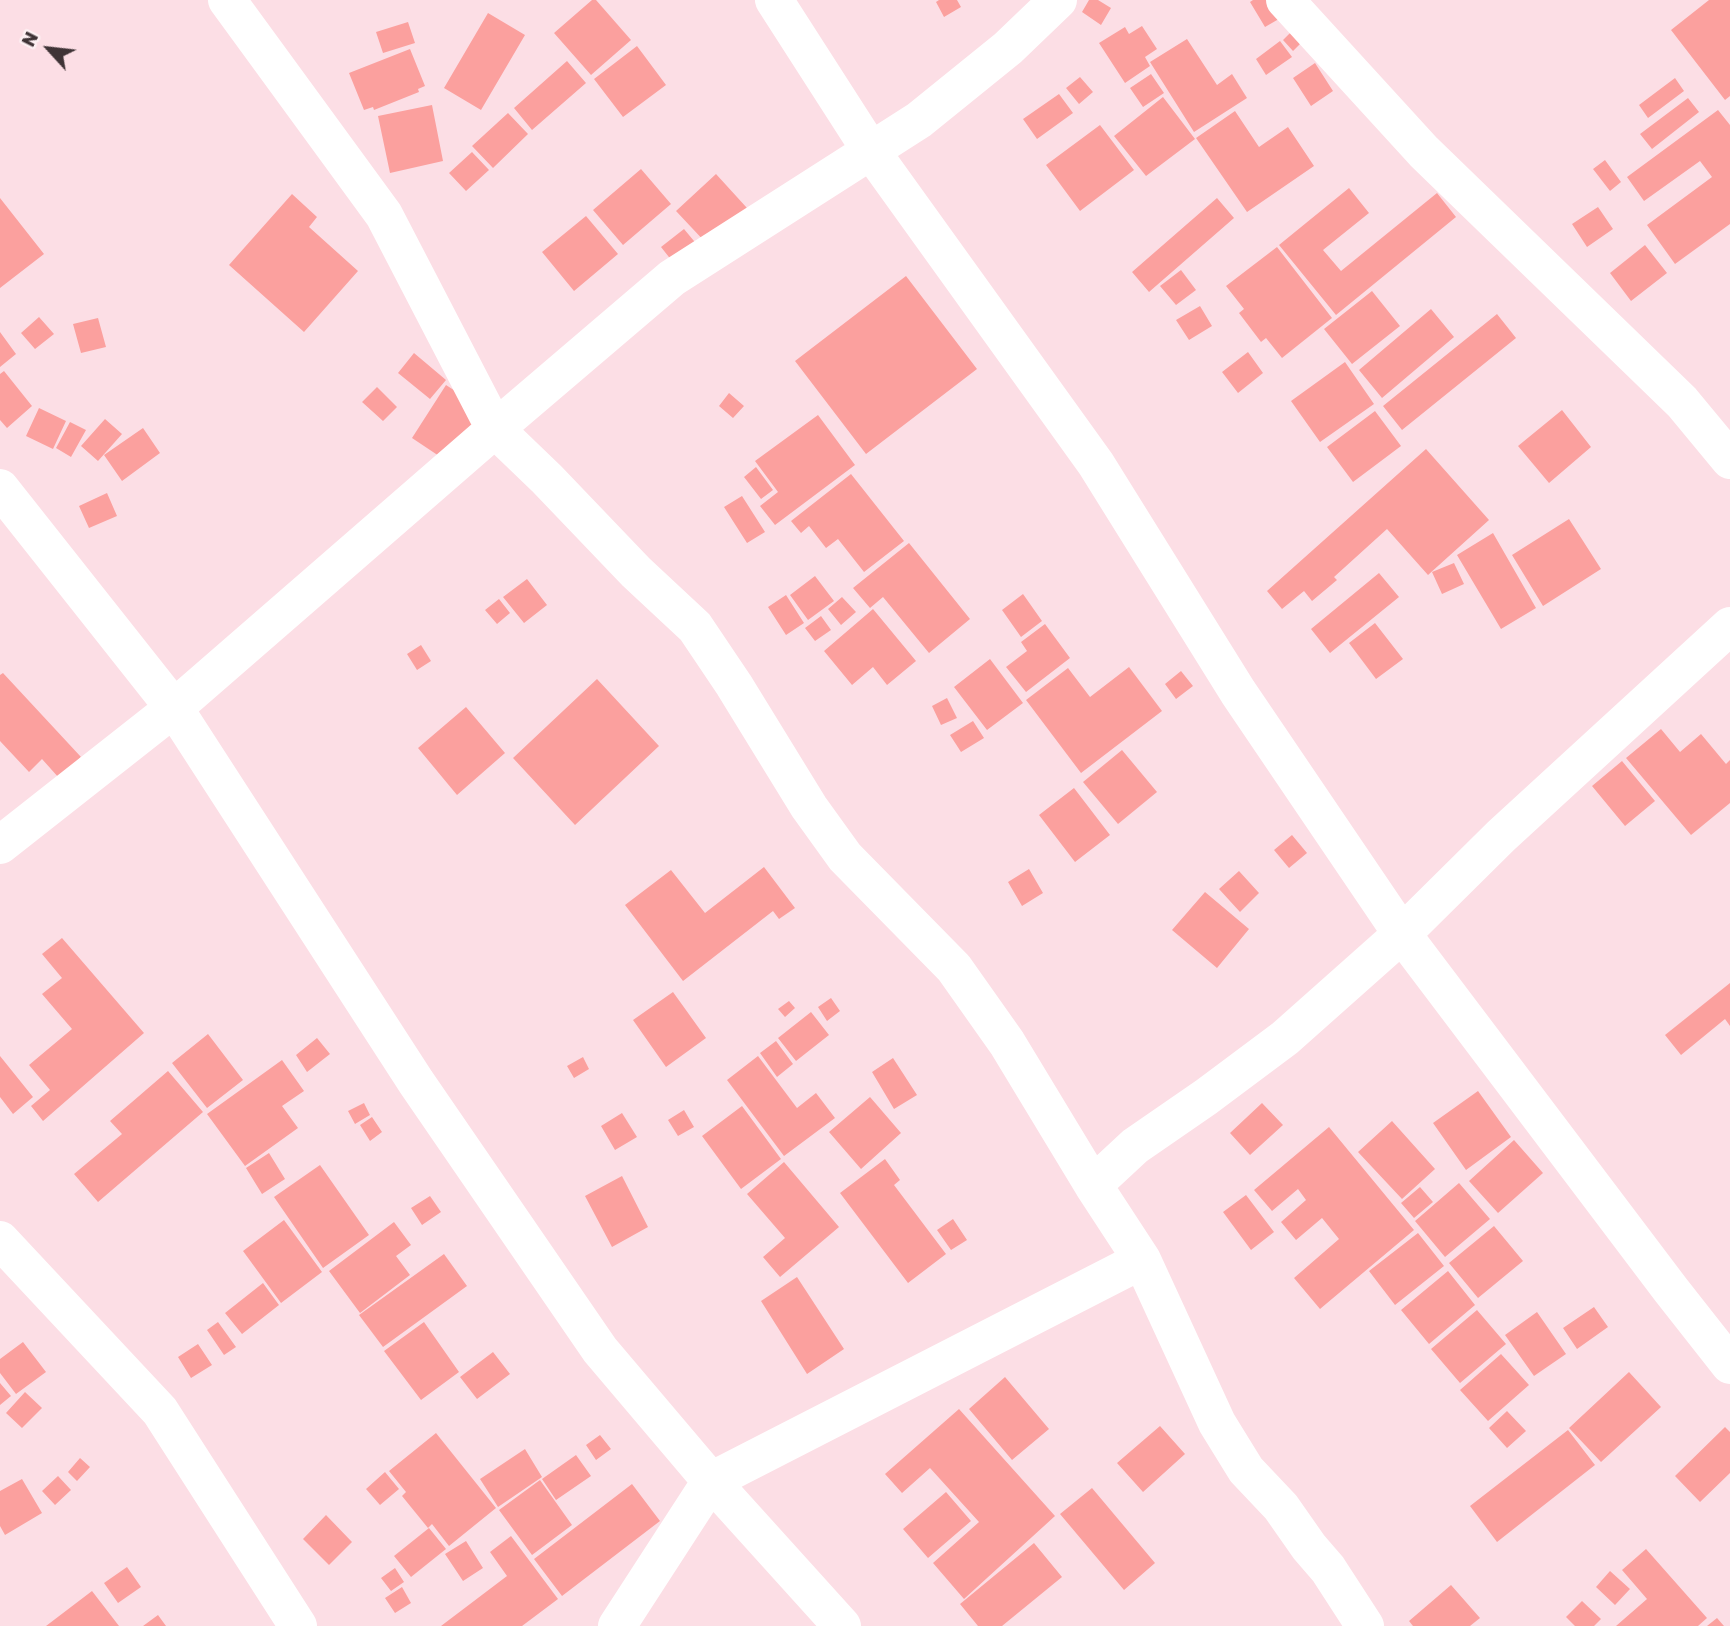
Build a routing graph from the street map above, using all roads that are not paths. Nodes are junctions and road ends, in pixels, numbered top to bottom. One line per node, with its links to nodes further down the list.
1 (227, 0): 6 (street)
2 (774, 0): 5 (street)
3 (1058, 0): 5 (street)
4 (1285, 0): 7 (street)
5 (872, 151): 6 (street); 12 (street)
6 (495, 429): 10 (street); 13 (street)
7 (1730, 460)
8 (0, 488): 10 (street)
9 (1730, 626): 12 (street)
10 (174, 708): 11 (street); 17 (street)
11 (0, 845)
12 (1402, 934): 13 (street); 16 (street)
13 (1093, 1185): 15 (street)
14 (0, 1240): 18 (street)
15 (1142, 1260): 17 (street); 21 (street)
16 (1730, 1365)
17 (712, 1481): 19 (street); 20 (street)
18 (298, 1626)
19 (617, 1626)
20 (842, 1626)
21 (1365, 1626)

